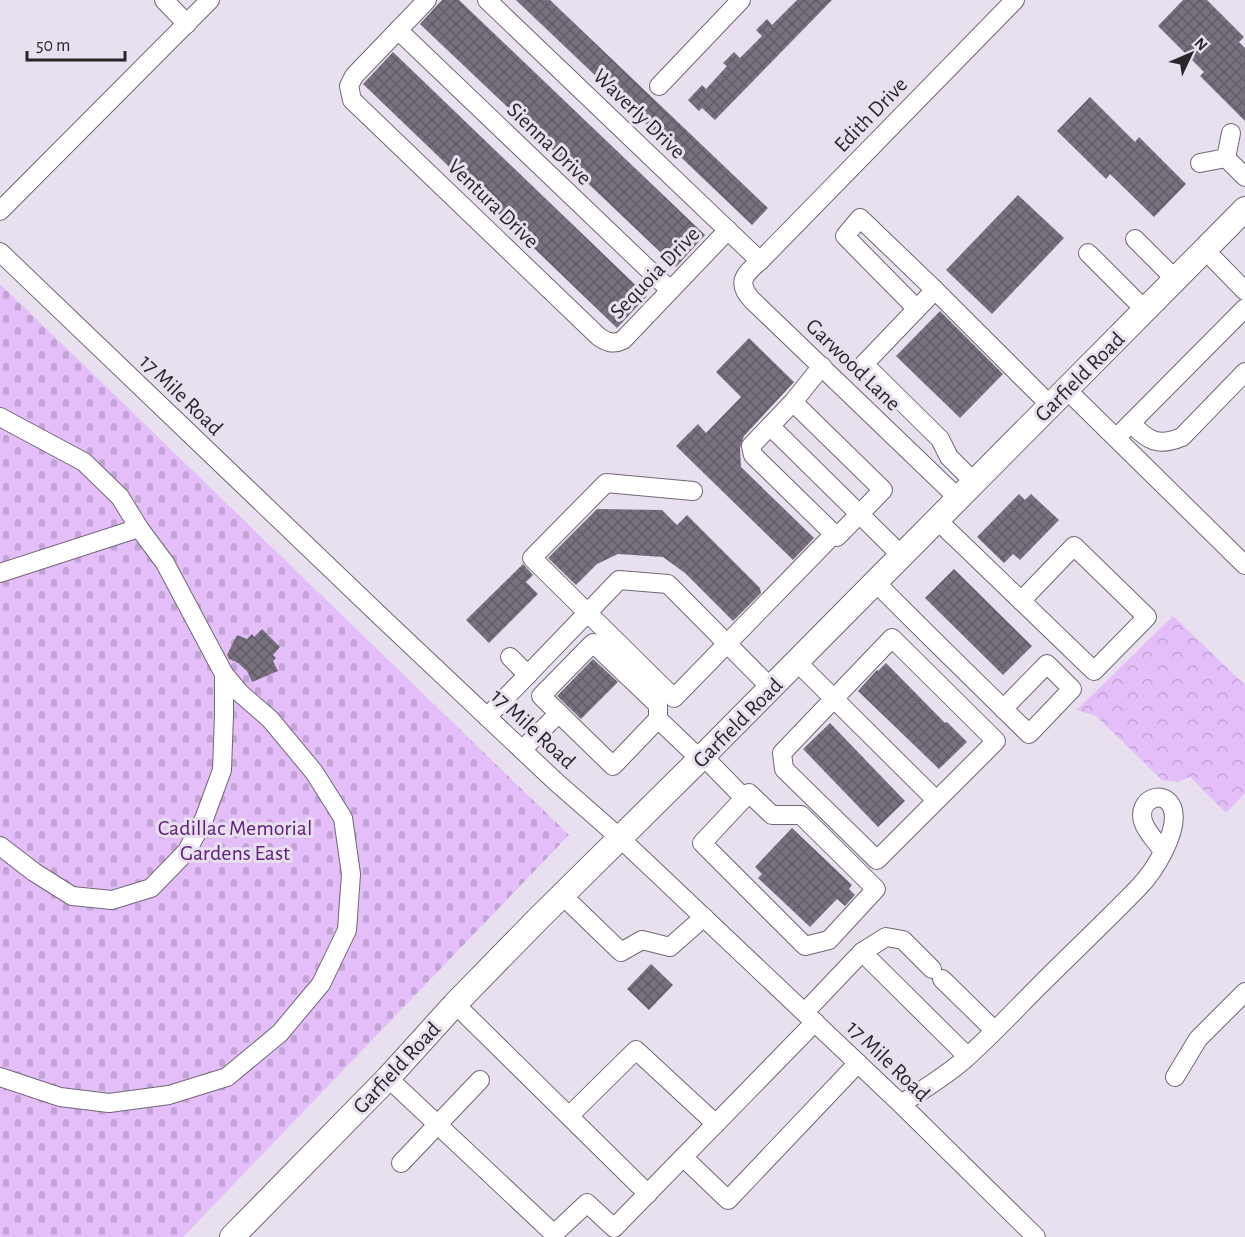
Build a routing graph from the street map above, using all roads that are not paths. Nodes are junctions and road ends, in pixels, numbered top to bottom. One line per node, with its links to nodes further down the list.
1 (164, 0): 7 (street)
2 (210, 0): 7 (street)
3 (427, 0): 8 (street)
4 (487, 0): 16 (street, Waverly Drive)
5 (741, 0): 9 (street)
6 (1015, 0): 21 (street, Edith Drive)
7 (187, 24): 15 (street)
8 (398, 30): 23 (street, Sienna Drive); 29 (street, Ventura Drive)
9 (659, 86)
10 (1231, 133): 11 (street)
11 (1226, 158): 12 (street); 13 (street)
12 (1200, 163)
13 (1245, 177)
14 (1245, 209): 18 (main road, Garfield Road)
15 (0, 211)
16 (728, 230): 21 (street, Waverly Drive); 23 (street, Sequoia Drive)
17 (1135, 239): 22 (street)
18 (1205, 250): 22 (main road, Garfield Road); 25 (street)
19 (0, 252): 59 (street, 17 Mile Road)
20 (1088, 253): 28 (street)
21 (760, 261): 30 (street, Garwood Lane)
22 (1176, 279): 28 (main road, Garfield Road)
23 (670, 290): 29 (street, Sequoia Drive)
24 (935, 290): 27 (street); 27 (street); 32 (street)
25 (1245, 291)
26 (1245, 308): 35 (street)
27 (917, 309): 38 (street)
28 (1145, 310): 32 (main road, Garfield Road)
29 (612, 343)
30 (822, 366): 33 (street); 38 (street, Garwood Lane)
31 (1245, 372): 35 (street)
32 (1058, 397): 37 (street); 38 (main road, Garfield Road)
33 (793, 402): 36 (street); 40 (street)
34 (0, 417): 42 (street)
35 (1131, 423): 37 (street)
36 (770, 426): 40 (street); 43 (street)
37 (1116, 438): 45 (street)
38 (966, 490): 41 (main road, Garfield Road)
39 (693, 491): 49 (street)
40 (860, 514): 43 (street); 44 (street)
41 (937, 520): 44 (main road, Garfield Road); 48 (street)
42 (139, 528): 46 (street); 53 (street)
43 (834, 534): 50 (street)
44 (901, 555): 47 (main road, Garfield Road)
45 (1245, 565)
46 (0, 573)
47 (875, 582): 52 (main road, Garfield Road); 57 (street)
48 (1021, 601): 48 (street)
49 (587, 614): 50 (street); 50 (street); 54 (street)
50 (728, 643): 55 (street)
51 (510, 657): 54 (street)
52 (797, 662): 55 (main road, Garfield Road); 56 (street)
53 (224, 674): 66 (street); 77 (street)
54 (528, 675): 59 (street)
55 (771, 688): 62 (main road, Garfield Road)
56 (834, 699): 64 (street); 64 (street); 64 (street)
57 (1004, 709)
58 (559, 713): 60 (street); 60 (street); 61 (street)
59 (487, 717): 61 (street, 17 Mile Road)
60 (658, 719): 62 (street)
61 (522, 750): 65 (street, 17 Mile Road)
62 (701, 758): 63 (street); 65 (main road, Garfield Road)
63 (744, 798): 63 (street)
64 (936, 801)
65 (620, 838): 68 (main road, Garfield Road); 69 (street, 17 Mile Road)
66 (0, 846)
67 (1163, 851): 74 (street)
68 (562, 895): 69 (street); 72 (main road, Garfield Road)
69 (704, 917): 73 (street, 17 Mile Road)
70 (862, 952): 73 (street); 74 (street); 75 (street)
71 (1245, 992): 78 (street)
72 (454, 1004): 79 (main road, Garfield Road); 82 (street)
73 (809, 1017): 76 (street, 17 Mile Road); 84 (street)
74 (994, 1030): 75 (street)
75 (967, 1056): 81 (street)
76 (858, 1063): 81 (street, 17 Mile Road); 85 (street)
77 (0, 1077)
78 (1175, 1077)
79 (388, 1078): 83 (street); 90 (main road, Garfield Road)
80 (480, 1080): 83 (street)
81 (902, 1104): 91 (street, 17 Mile Road)
82 (569, 1116): 84 (street); 87 (street)
83 (439, 1124): 86 (street); 89 (street)
84 (716, 1124): 85 (street)
85 (683, 1157): 87 (street)
86 (401, 1163)
87 (648, 1194): 88 (street)
88 (610, 1233): 89 (street)
89 (553, 1236)
90 (232, 1237)
91 (1036, 1237)

